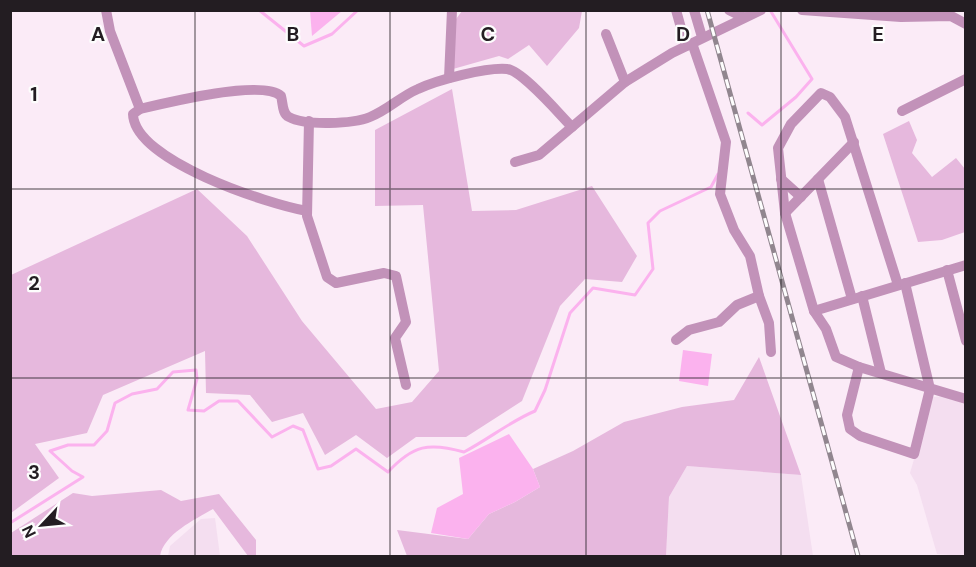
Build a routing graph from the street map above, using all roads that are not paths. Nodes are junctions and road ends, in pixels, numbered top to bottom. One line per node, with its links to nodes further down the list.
1 (106, 10): 16 (street)
2 (452, 10): 13 (street)
3 (676, 10): 12 (street)
4 (694, 10): 11 (street)
5 (729, 10): 8 (street)
6 (761, 10): 8 (street)
7 (802, 10): 9 (street)
8 (743, 17): 11 (street)
9 (966, 24)
10 (606, 33): 15 (street)
11 (702, 37): 12 (street)
12 (689, 44): 15 (street); 30 (street)
13 (449, 78): 18 (street); 19 (street)
14 (966, 79): 17 (street)
15 (625, 82): 19 (street)
16 (140, 109): 18 (street); 25 (street)
17 (902, 111)
18 (309, 121): 25 (street)
19 (572, 127): 21 (street)
20 (854, 142): 22 (street); 23 (street); 29 (street)
21 (515, 162)
22 (781, 179): 24 (street); 26 (street)
23 (818, 179): 24 (street); 31 (street)
24 (801, 197): 26 (street)
25 (307, 211): 38 (street)
26 (785, 213): 32 (street)
27 (966, 265): 28 (street)
28 (947, 270): 29 (street); 34 (street)
29 (901, 284): 31 (street); 39 (street)
30 (759, 296): 33 (street); 35 (street)
31 (857, 298): 32 (street); 37 (street)
32 (813, 311): 36 (street)
33 (676, 340)
34 (966, 341)
35 (771, 352)
36 (859, 367): 37 (street); 39 (street)
37 (881, 373): 39 (street)
38 (406, 385)
39 (930, 389): 40 (street)
40 (966, 399)

